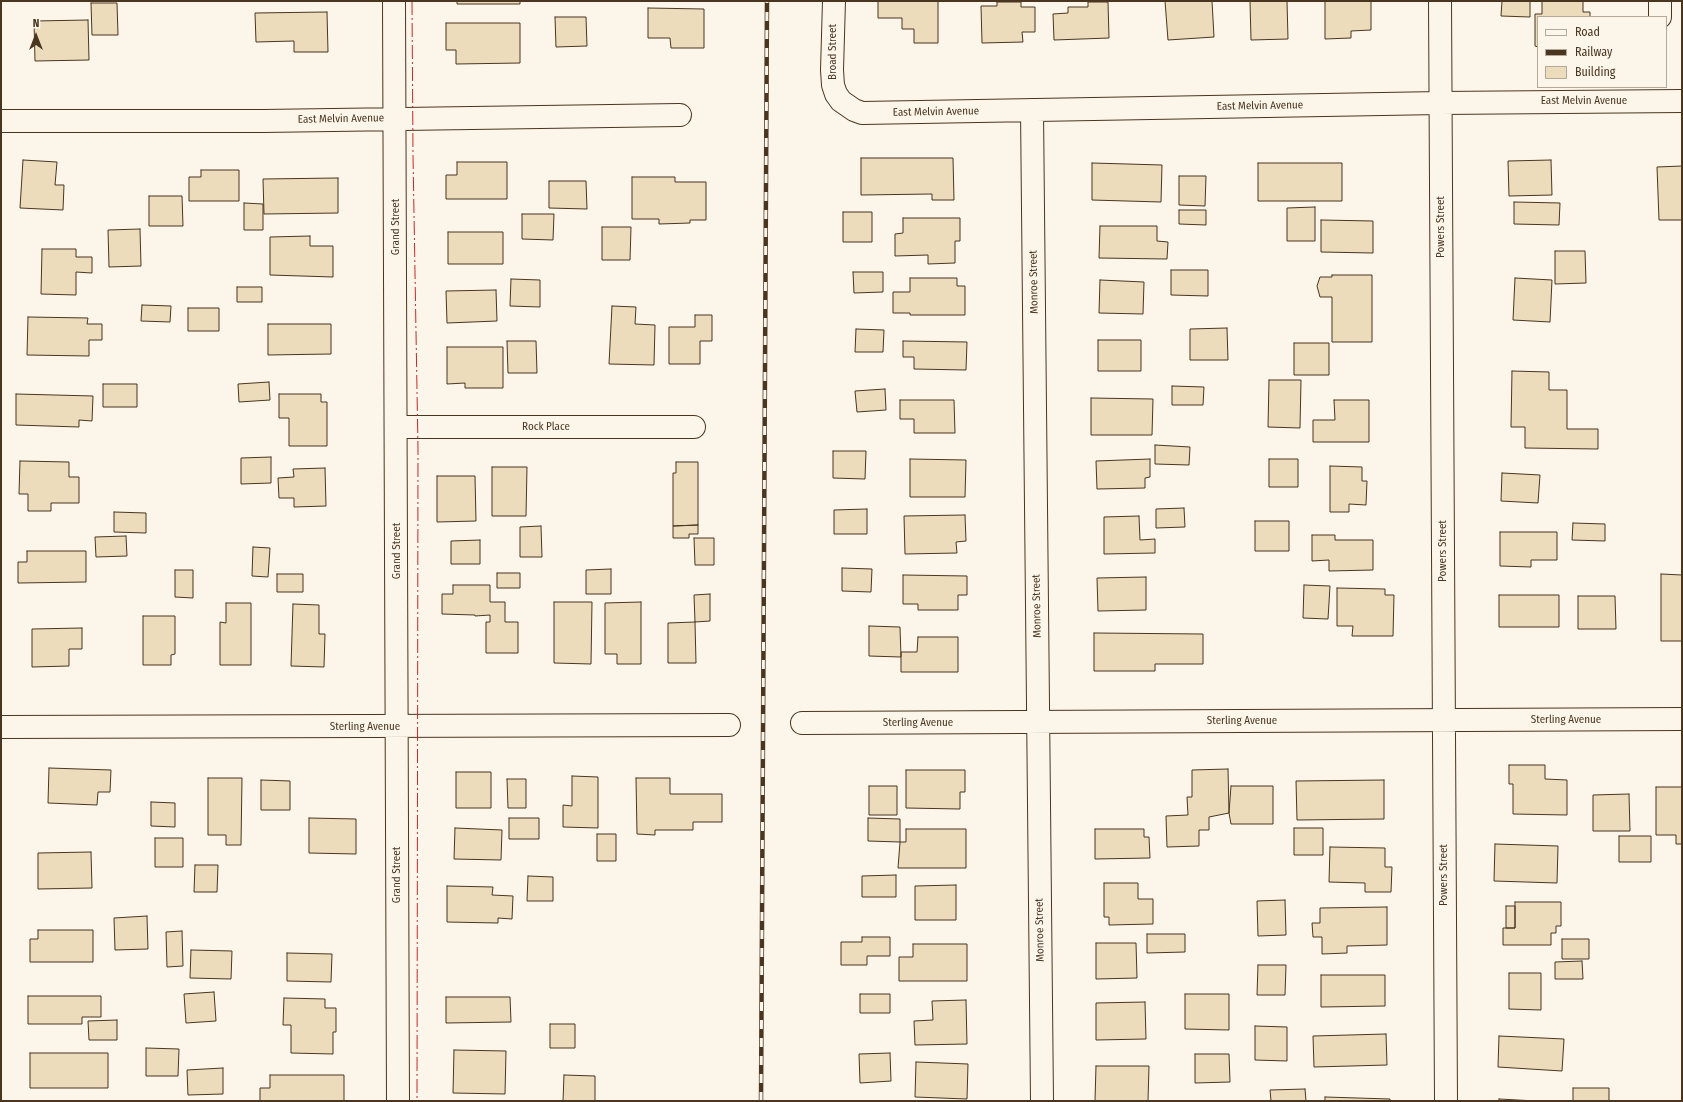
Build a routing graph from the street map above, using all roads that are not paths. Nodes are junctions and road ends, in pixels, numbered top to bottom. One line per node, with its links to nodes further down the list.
1 (394, 1): 11 (street, Grand Street)
2 (834, 1): 7 (street, Broad Street)
3 (1440, 1): 8 (street, Powers Street)
4 (1660, 1): 5 (street)
5 (1660, 16)
6 (1668, 96): 8 (street, East Melvin Avenue)
7 (841, 101): 9 (street, East Melvin Avenue)
8 (1440, 103): 9 (street, East Melvin Avenue); 16 (street, Powers Street)
9 (1032, 110): 18 (street, Monroe Street)
10 (680, 115): 11 (street, East Melvin Avenue)
11 (395, 118): 12 (street, East Melvin Avenue); 13 (street, Grand Street)
12 (1, 121)
13 (397, 427): 14 (street, Rock Place); 21 (street, Grand Street)
14 (694, 427)
15 (1682, 719): 16 (street, Sterling Avenue)
16 (1444, 720): 18 (street, Sterling Avenue); 24 (street, Powers Street)
17 (802, 723): 18 (street, Sterling Avenue)
18 (1039, 723): 23 (street, Monroe Street)
19 (729, 725): 21 (street, Sterling Avenue)
20 (1, 727): 21 (street, Sterling Avenue)
21 (397, 727): 22 (street, Grand Street)
22 (398, 1101)
23 (1042, 1101)
24 (1446, 1101)

